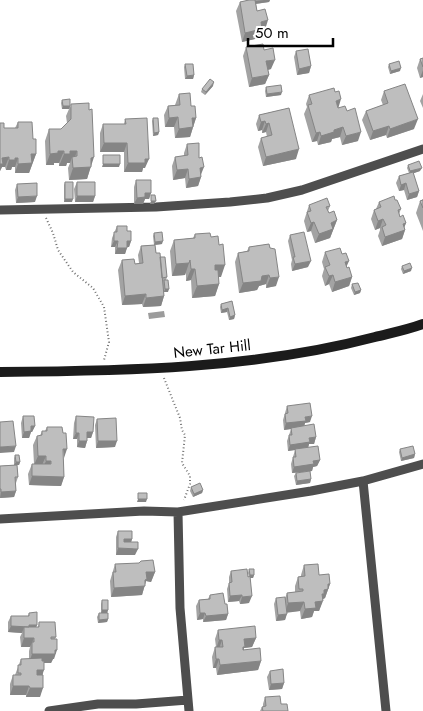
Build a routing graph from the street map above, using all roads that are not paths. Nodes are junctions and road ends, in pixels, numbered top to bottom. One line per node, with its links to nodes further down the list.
1 (423, 149): 2 (street)
2 (0, 210)
3 (423, 324): 4 (street, New Tar Hill)
4 (0, 372)
5 (423, 464): 6 (street)
6 (363, 481): 7 (street); 12 (street)
7 (178, 512): 8 (street); 9 (street)
8 (0, 519)
9 (188, 700): 10 (street); 11 (street)
10 (48, 711)
11 (189, 711)
12 (386, 711)

